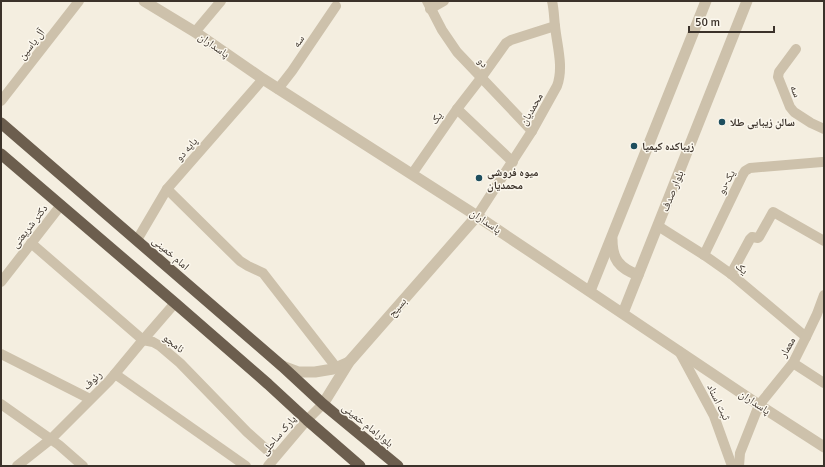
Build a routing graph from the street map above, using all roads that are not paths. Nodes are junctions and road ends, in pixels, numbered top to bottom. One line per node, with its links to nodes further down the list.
1 (79, 1): 16 (street, آل یاسین)
2 (144, 1): 11 (street, پاسداران)
3 (221, 1): 11 (street)
4 (444, 1): 8 (street)
5 (552, 1): 10 (street, محمدیان)
6 (706, 1): 29 (street)
7 (747, 1): 28 (street, بلوار صدف)
8 (429, 5): 13 (street, دو)
9 (336, 6): 15 (street, سه)
10 (555, 26): 13 (street, یک); 20 (street, محمدیان)
11 (195, 32): 14 (street, پاسداران)
12 (796, 50): 19 (street, سه)
13 (482, 78): 17 (street, یک); 20 (street, دو)
14 (262, 79): 15 (street, پاسداران); 25 (street, پایه دو)
15 (278, 89): 24 (street, پاسداران)
16 (1, 101)
17 (457, 109): 22 (street); 24 (street, یک)
18 (1, 123): 30 (highway, امام خمینی)
19 (824, 129)
20 (532, 131): 22 (street, محمدیان)
21 (1, 154): 26 (highway)
22 (513, 162): 27 (street, محمدیان)
23 (824, 162): 33 (street, یک-دو)
24 (412, 174): 27 (street, پاسداران)
25 (167, 189): 30 (street, پایه دو); 49 (street)
26 (61, 205): 32 (street, دکتر شریعتی); 39 (highway)
27 (478, 216): 37 (street, پاسداران); 46 (street, بسیح)
28 (658, 226): 33 (street, یک); 35 (street, بلوار صدف)
29 (612, 236): 35 (street); 37 (street)
30 (137, 240): 48 (highway, امام خمینی)
31 (824, 241): 34 (street)
32 (31, 244): 36 (street, دکتر شریعتی); 43 (street, نامجو)
33 (704, 255): 34 (street, یک)
34 (731, 274): 42 (street, یک)
35 (638, 275): 40 (street, بلوار صدف)
36 (1, 282)
37 (590, 291): 40 (street, پاسداران)
38 (824, 295): 41 (street, معمار)
39 (175, 303): 43 (street, رئوف); 56 (highway)
40 (622, 313): 44 (street, پاسداران)
41 (820, 317): 42 (street, معمار)
42 (806, 337): 47 (street, معمار)
43 (143, 340): 50 (street, رئوف); 59 (street, نامجو)
44 (679, 351): 55 (street, پاسداران); 66 (street, ثبت اسناد)
45 (1, 354): 52 (street)
46 (349, 362): 49 (street); 54 (street, بسیح)
47 (793, 363): 51 (street); 55 (street, معمار)
48 (282, 366): 49 (street); 54 (highway, امام خمینی)
49 (336, 367)
50 (115, 374): 52 (street, رئوف); 62 (street)
51 (824, 382)
52 (90, 399): 57 (street, رئوف)
53 (1, 404): 57 (street)
54 (323, 404): 56 (street, پارک ساحلی); 65 (highway, بلوارامام خمینی)
55 (759, 405): 58 (street, پاسداران); 67 (street, معمار)
56 (307, 420): 59 (street, پارک ساحلی); 64 (highway)
57 (51, 439): 60 (street, رئوف); 61 (street)
58 (824, 447)
59 (276, 457): 63 (street, پارک ساحلی)
60 (17, 466)
61 (83, 466)
62 (246, 466)
63 (268, 466)
64 (360, 466)
65 (398, 466)
66 (732, 466)
67 (739, 466)

